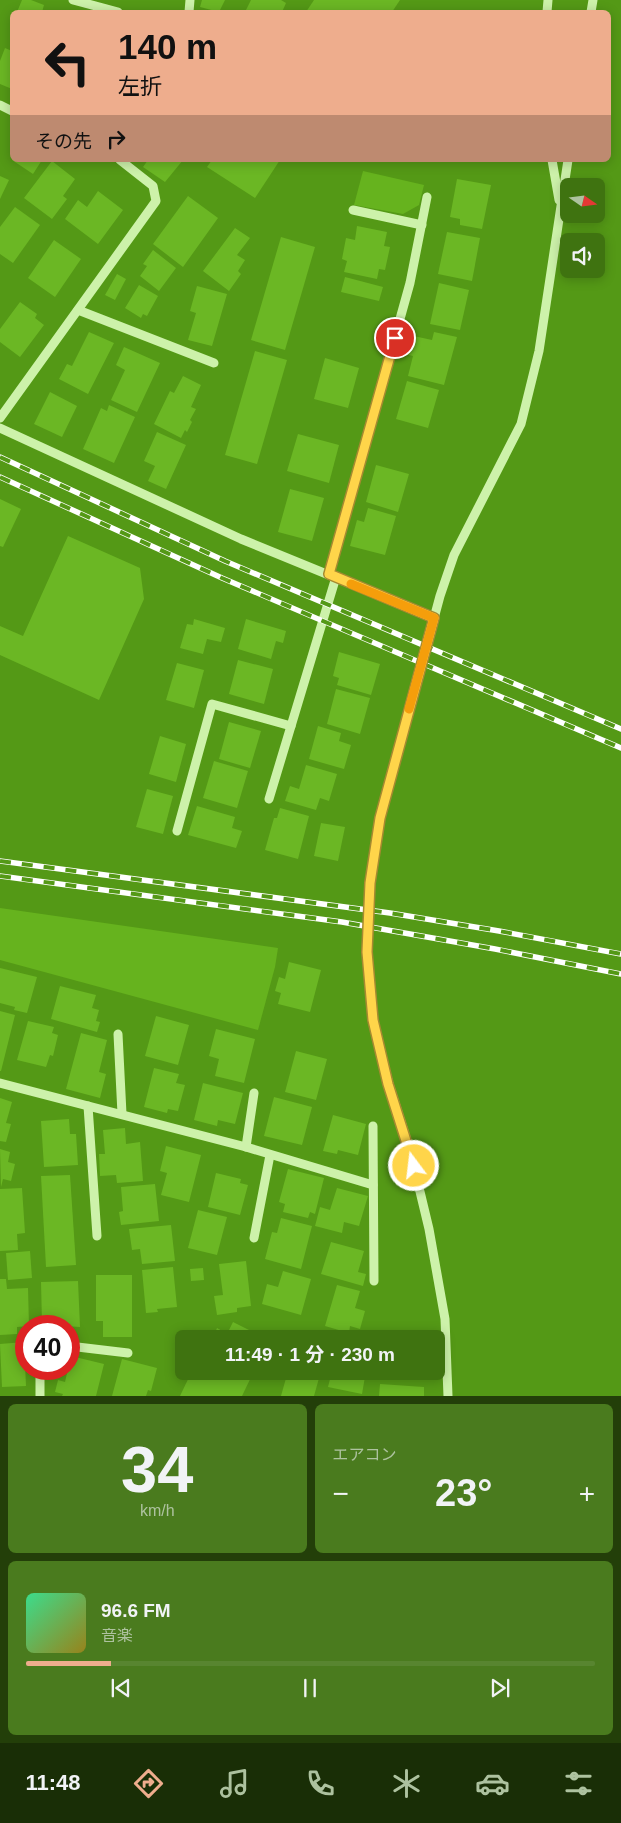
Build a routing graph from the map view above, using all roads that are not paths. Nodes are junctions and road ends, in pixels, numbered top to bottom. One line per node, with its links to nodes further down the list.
1 (73, 0): 2 (street)
2 (110, 10)
3 (123, 162): 12 (street)
4 (552, 162): 8 (street)
5 (568, 162): 6 (street)
6 (565, 178)
7 (427, 197): 11 (street)
8 (560, 203)
9 (353, 210): 11 (street)
10 (560, 215): 17 (street)
11 (422, 225): 16 (street)
12 (78, 310): 13 (street); 14 (street)
13 (214, 363)
14 (0, 418)
15 (0, 428): 16 (street)
16 (333, 576): 17 (street); 18 (street)
17 (434, 618): 37 (street)
18 (291, 726): 19 (street); 20 (street)
19 (269, 799)
20 (177, 831)
21 (118, 1034): 25 (street)
22 (0, 1083): 24 (street)
23 (254, 1092): 27 (street)
24 (88, 1106): 25 (street); 30 (street)
25 (122, 1114): 27 (street)
26 (374, 1126): 29 (street)
27 (246, 1147): 28 (street)
28 (270, 1155): 29 (street); 31 (street)
29 (373, 1186): 32 (street)
30 (97, 1236)
31 (254, 1238)
32 (374, 1281)
33 (80, 1347): 34 (street)
34 (128, 1353)
35 (40, 1380): 36 (street)
36 (40, 1396)
37 (448, 1396)

